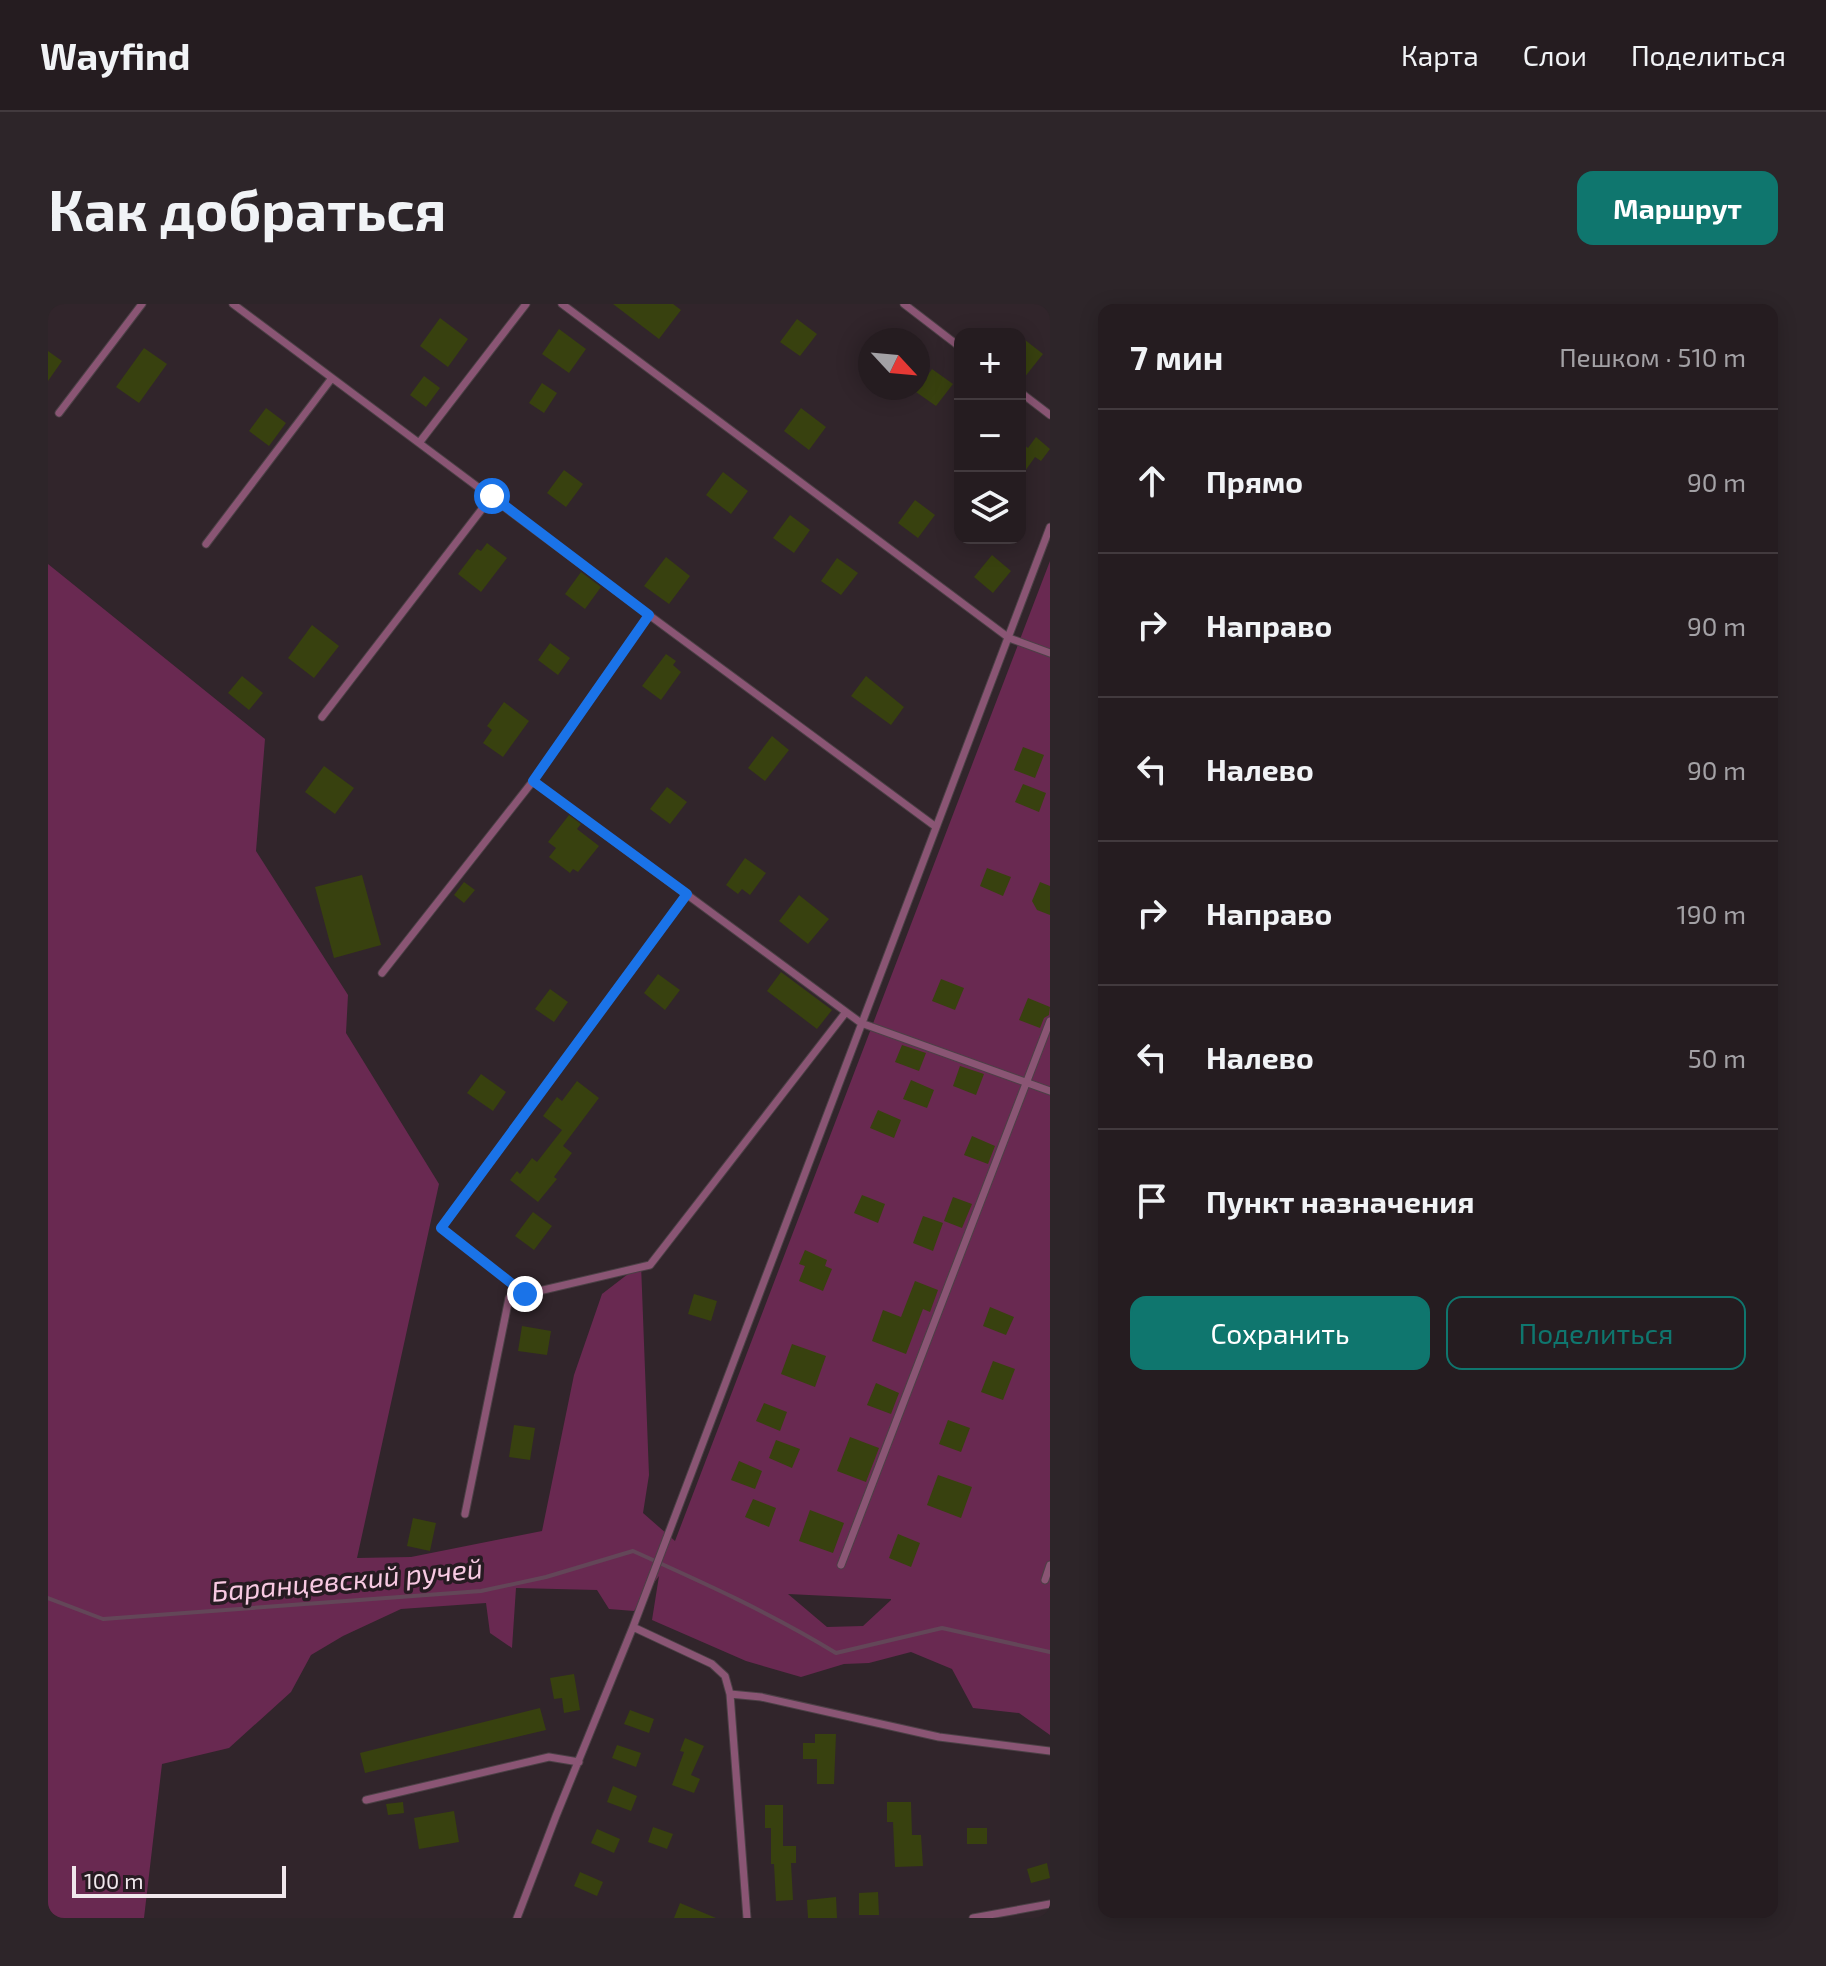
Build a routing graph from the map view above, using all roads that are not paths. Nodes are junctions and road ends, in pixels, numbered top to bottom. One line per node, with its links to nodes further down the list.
1 (142, 304): 9 (lane)
2 (233, 304): 7 (lane)
3 (526, 304): 11 (lane)
4 (562, 304): 16 (lane)
5 (904, 304): 6 (lane)
6 (954, 342)
7 (332, 378): 11 (lane); 14 (lane)
8 (1026, 397): 10 (lane)
9 (59, 413)
10 (1050, 415)
11 (419, 443): 12 (lane)
12 (492, 496): 15 (lane); 18 (lane)
13 (1050, 527): 16 (lane)
14 (206, 544)
15 (649, 615): 19 (lane); 20 (lane)
16 (1009, 638): 17 (lane); 20 (lane)
17 (1050, 653)
18 (322, 717)
19 (533, 781): 21 (lane); 22 (lane)
20 (936, 827): 25 (lane)
21 (687, 894): 23 (lane); 28 (lane)
22 (382, 973)
23 (846, 1012): 25 (lane); 28 (lane)
24 (1050, 1021): 26 (lane)
25 (861, 1023): 26 (lane); 33 (lane)
26 (1027, 1083): 27 (lane); 30 (lane)
27 (1050, 1091)
28 (525, 1294): 29 (lane)
29 (465, 1514)
30 (841, 1565)
31 (1050, 1565): 32 (lane)
32 (1045, 1580)
33 (633, 1627): 34 (lane); 36 (lane)
34 (730, 1694): 35 (lane); 40 (lane)
35 (1050, 1751)
36 (579, 1762): 37 (lane); 39 (lane)
37 (366, 1800)
38 (1050, 1904): 41 (lane)
39 (517, 1918)
40 (747, 1918)
41 (973, 1918)

